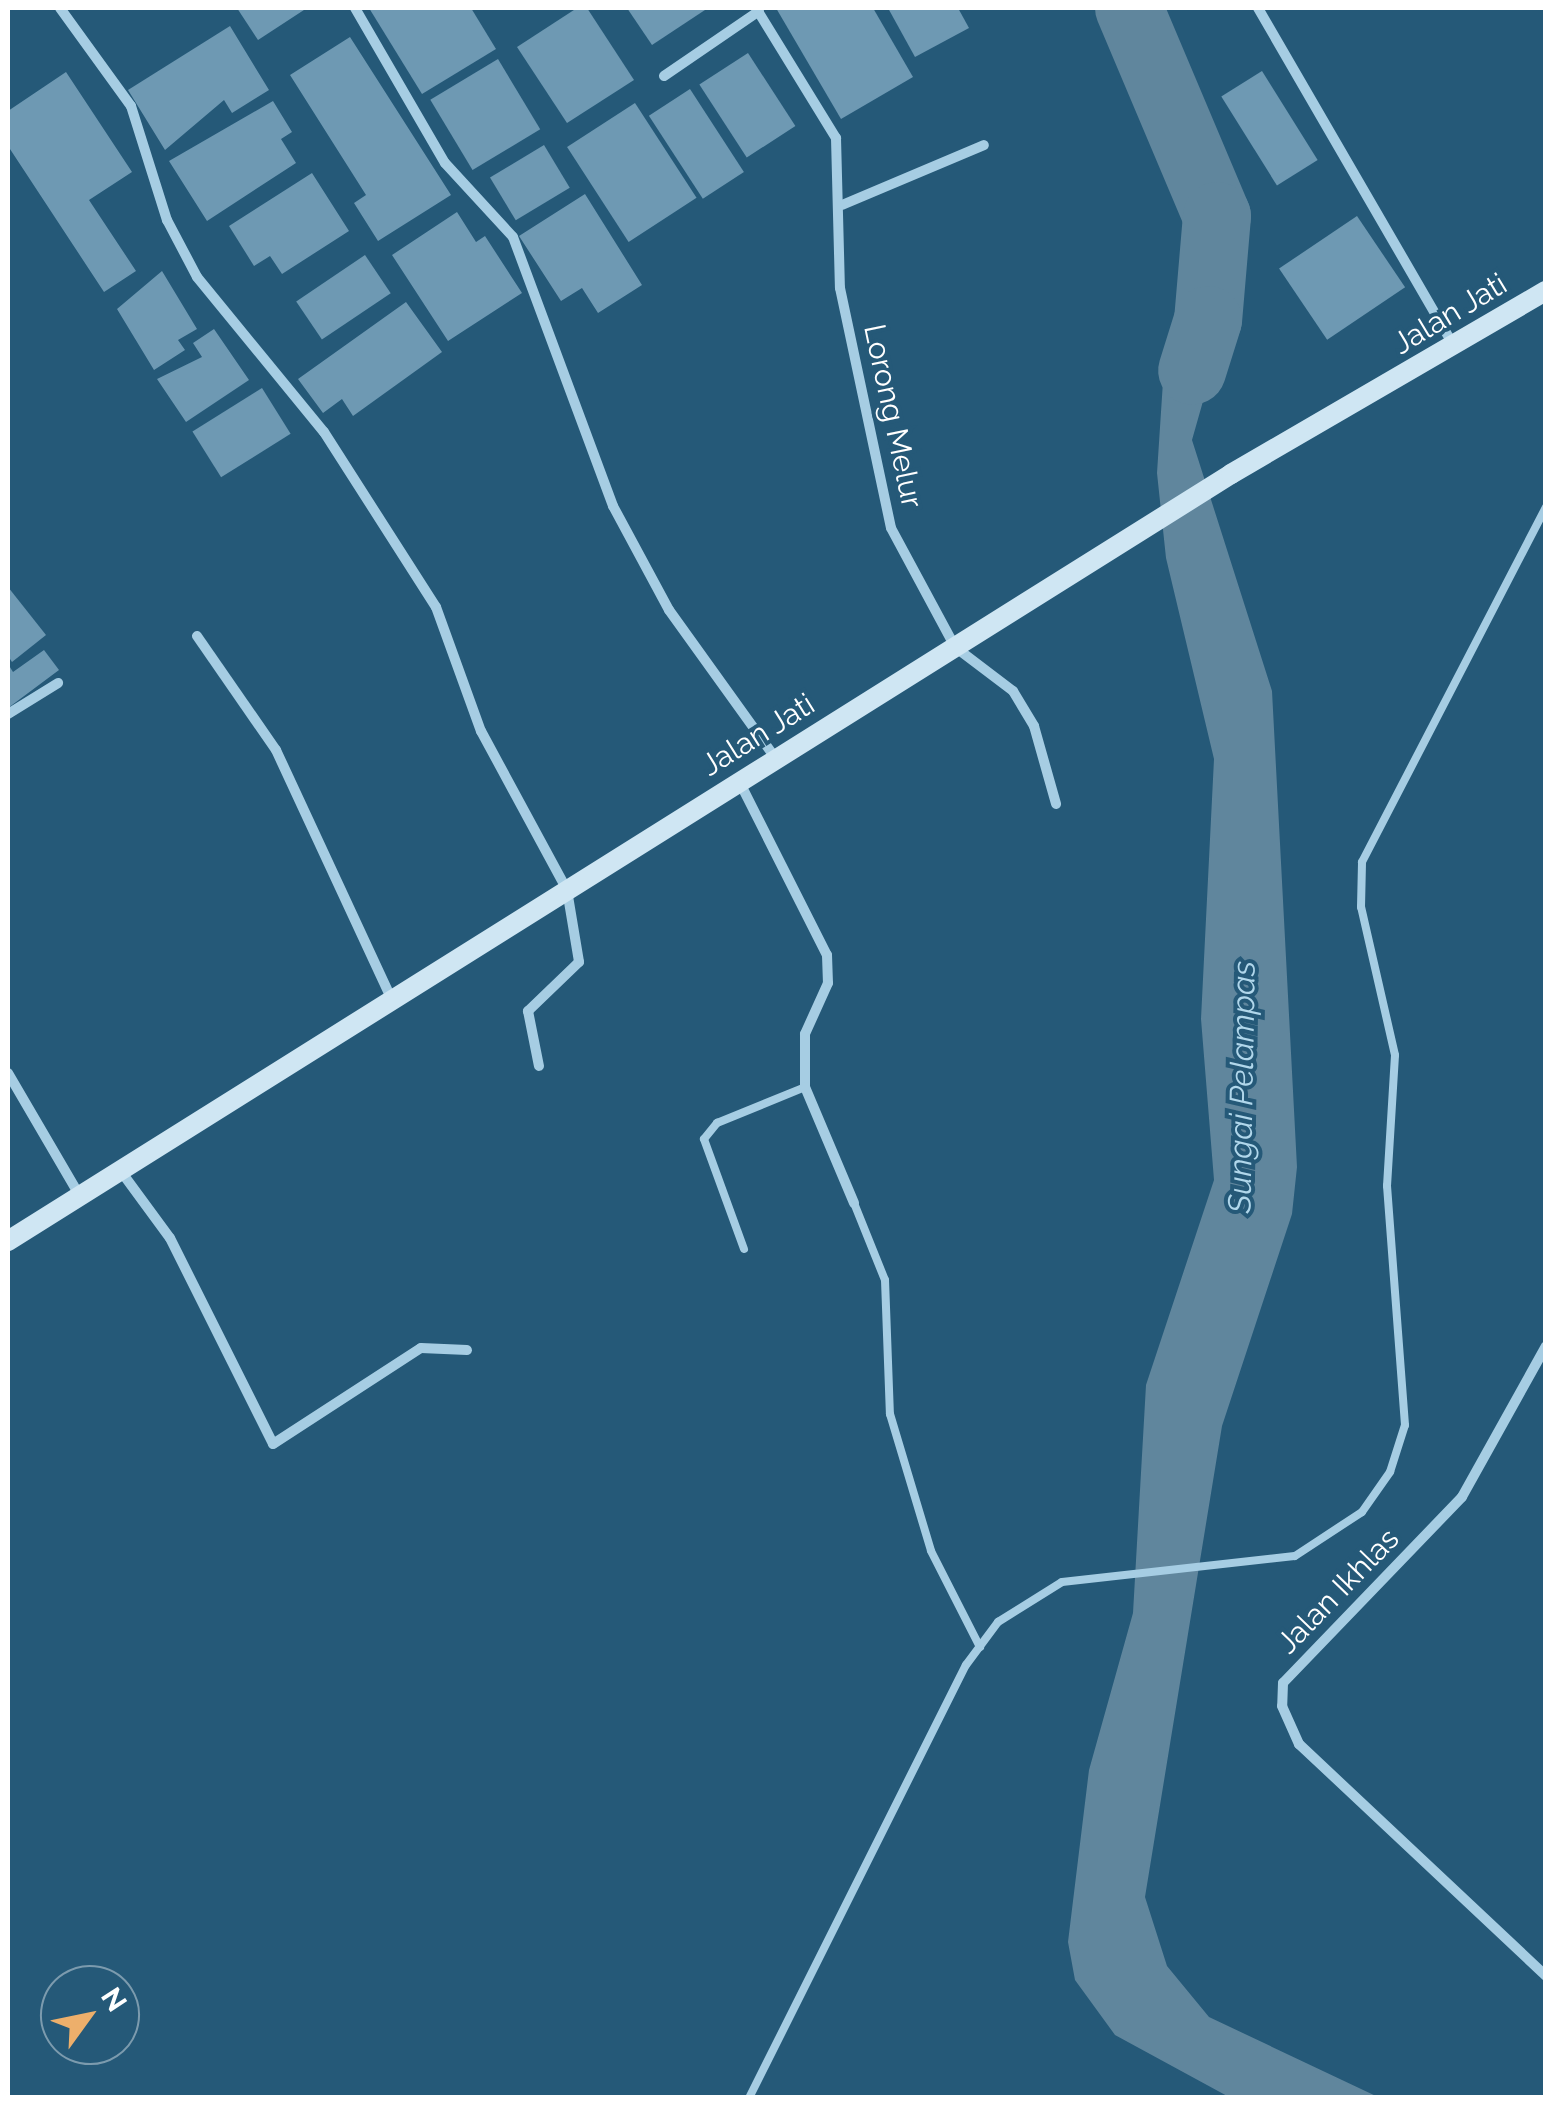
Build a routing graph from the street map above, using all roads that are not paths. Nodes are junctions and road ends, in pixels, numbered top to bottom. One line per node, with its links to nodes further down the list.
1 (60, 8): 18 (street)
2 (355, 8): 15 (street)
3 (1258, 8): 9 (street)
4 (758, 10): 5 (street); 7 (street, Lorong Melur)
5 (664, 76)
6 (984, 145): 7 (street)
7 (842, 205): 12 (street, Lorong Melur)
8 (1546, 291): 9 (street, Jalan Jati)
9 (1454, 348): 12 (street, Jalan Jati)
10 (1546, 507): 30 (lane)
11 (197, 636): 19 (street)
12 (955, 648): 15 (street, Jalan Jati); 17 (street, Lorong Melur)
13 (58, 684): 14 (street)
14 (8, 714)
15 (776, 760): 16 (street, Jalan Jati)
16 (740, 782): 18 (street, Jalan Jati); 22 (street)
17 (1056, 804)
18 (567, 890): 19 (street, Jalan Jati); 20 (street)
19 (392, 1000): 23 (street, Jalan Jati)
20 (539, 1066)
21 (8, 1073): 24 (street)
22 (805, 1088): 25 (street); 27 (lane)
23 (120, 1170): 24 (street, Jalan Jati); 29 (street)
24 (80, 1196): 26 (street, Jalan Jati)
25 (854, 1203): 30 (lane)
26 (8, 1241)
27 (744, 1249)
28 (1546, 1346): 31 (street, Jalan Ikhlas)
29 (467, 1350)
30 (980, 1647): 32 (lane)
31 (1546, 1976)
32 (749, 2098)

